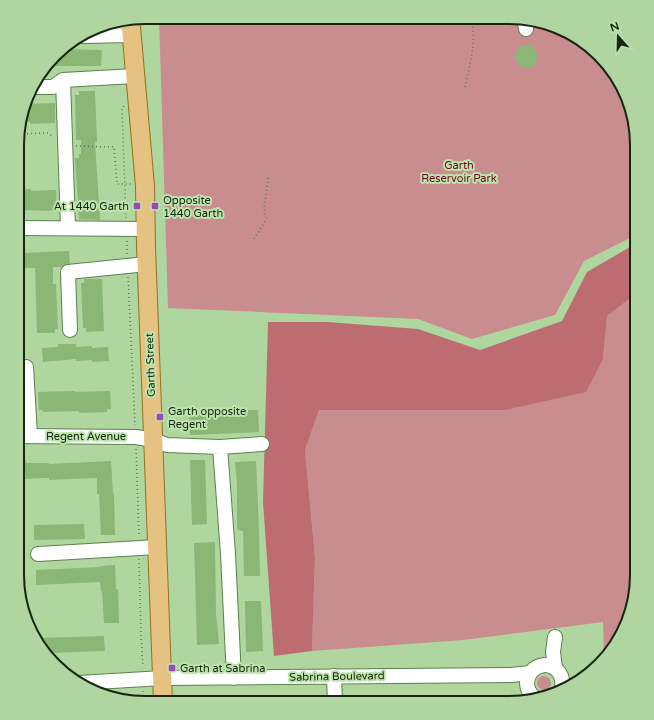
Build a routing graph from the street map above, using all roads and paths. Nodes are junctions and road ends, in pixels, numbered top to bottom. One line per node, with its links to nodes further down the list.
1 (472, 24): 7 (path)
2 (132, 25): 3 (street); 4 (main road, Garth Street)
3 (102, 32)
4 (135, 76): 5 (street); 8 (main road, Garth Street)
5 (63, 80): 6 (street); 10 (street)
6 (39, 87)
7 (465, 87)
8 (137, 94): 12 (path); 13 (main road, Garth Street)
9 (25, 134): 10 (path)
10 (65, 142): 12 (path); 15 (street)
11 (269, 175): 18 (path)
12 (124, 184): 13 (path); 16 (path)
13 (145, 186): 17 (main road, Garth Street)
14 (24, 228): 15 (street)
15 (68, 228): 16 (street)
16 (127, 228): 17 (street); 20 (path)
17 (146, 229): 19 (main road, Garth Street)
18 (254, 239)
19 (147, 264): 20 (street); 24 (main road, Garth Street)
20 (128, 267): 21 (street); 24 (path)
21 (70, 330)
22 (26, 367): 23 (street)
23 (24, 436): 24 (street, Regent Avenue)
24 (145, 438): 26 (street, Regent Avenue); 27 (main road, Garth Street); 28 (path)
25 (262, 444): 26 (street, Regent Avenue)
26 (220, 447): 34 (street)
27 (157, 547): 28 (street); 33 (main road, Garth Street)
28 (139, 548): 29 (street); 35 (path)
29 (38, 554)
30 (556, 637): 31 (street)
31 (549, 667): 37 (street); 38 (street)
32 (334, 676): 34 (street, Sabrina Boulevard); 38 (street, Sabrina Boulevard); 41 (street)
33 (163, 678): 34 (street, Sabrina Boulevard); 35 (street, Sabrina Boulevard); 40 (main road, Garth Street)
34 (234, 678)
35 (143, 680): 36 (street, Sabrina Boulevard); 39 (path)
36 (89, 682)
37 (563, 683)
38 (531, 690)
39 (143, 696)
40 (163, 696)
41 (335, 696)

